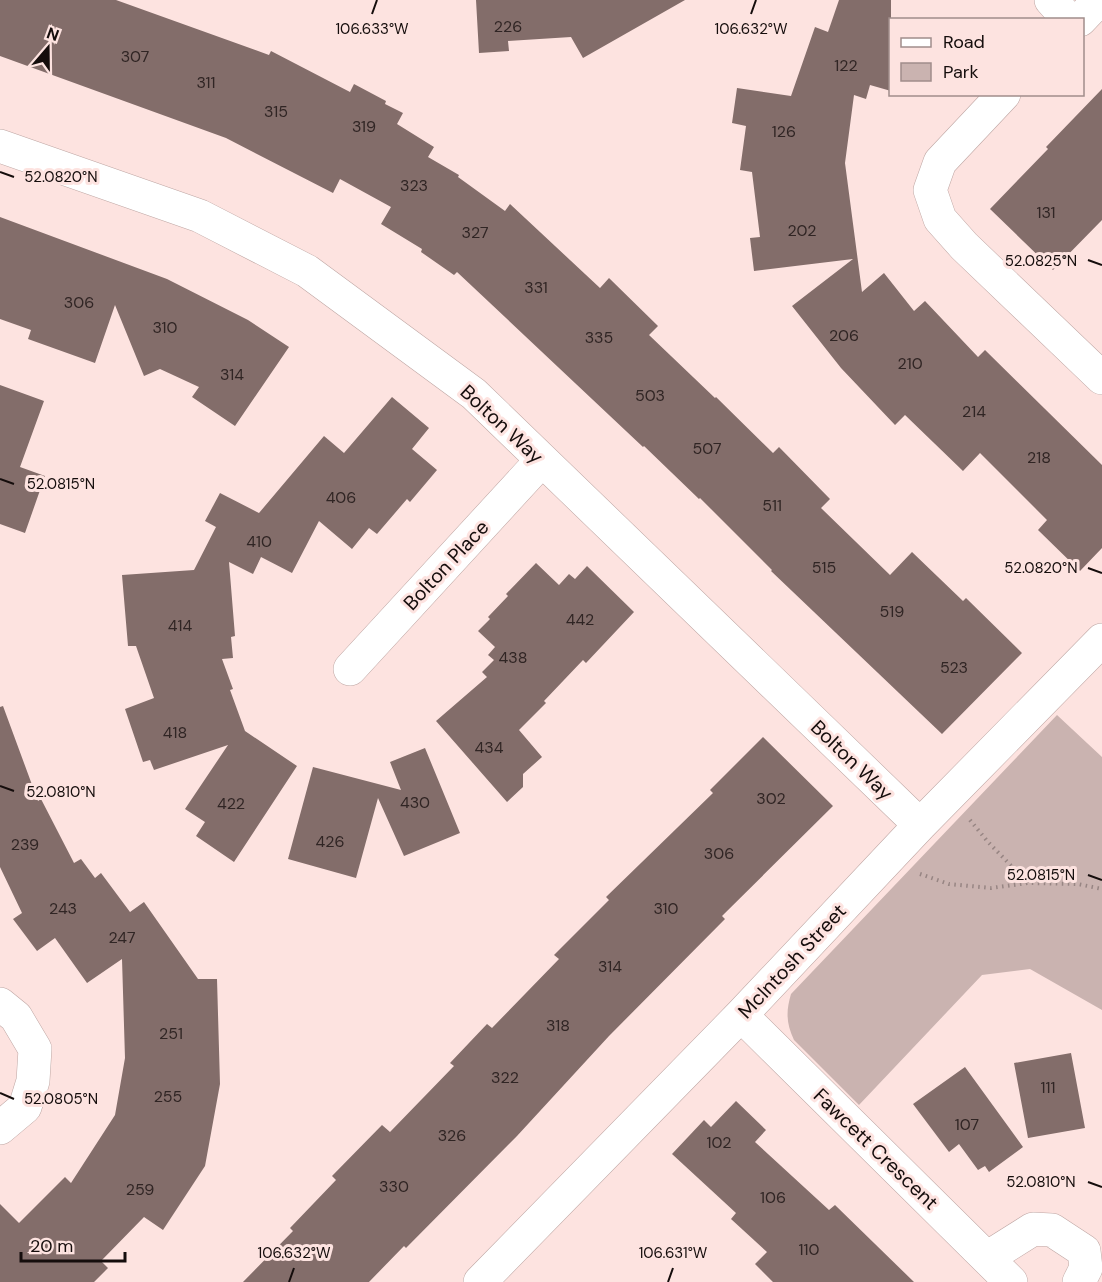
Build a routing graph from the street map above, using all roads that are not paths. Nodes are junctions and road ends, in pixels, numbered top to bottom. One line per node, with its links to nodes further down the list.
1 (1050, 0): 3 (street)
2 (1099, 0): 4 (street)
3 (1067, 18)
4 (1082, 18)
5 (1002, 96): 7 (street)
6 (0, 146): 8 (street, Bolton Way)
7 (1102, 378)
8 (542, 460): 10 (street, Bolton Place); 11 (street, Bolton Way)
9 (1102, 639): 11 (street, McIntosh Street)
10 (350, 669)
11 (920, 825): 13 (street, McIntosh Street)
12 (0, 1004): 14 (street)
13 (741, 1016): 15 (street, Fawcett Crescent); 16 (street, McIntosh Street)
14 (0, 1128)
15 (987, 1258): 17 (street, Fawcett Crescent); 18 (street)
16 (480, 1282)
17 (1011, 1282)
18 (1079, 1282)

